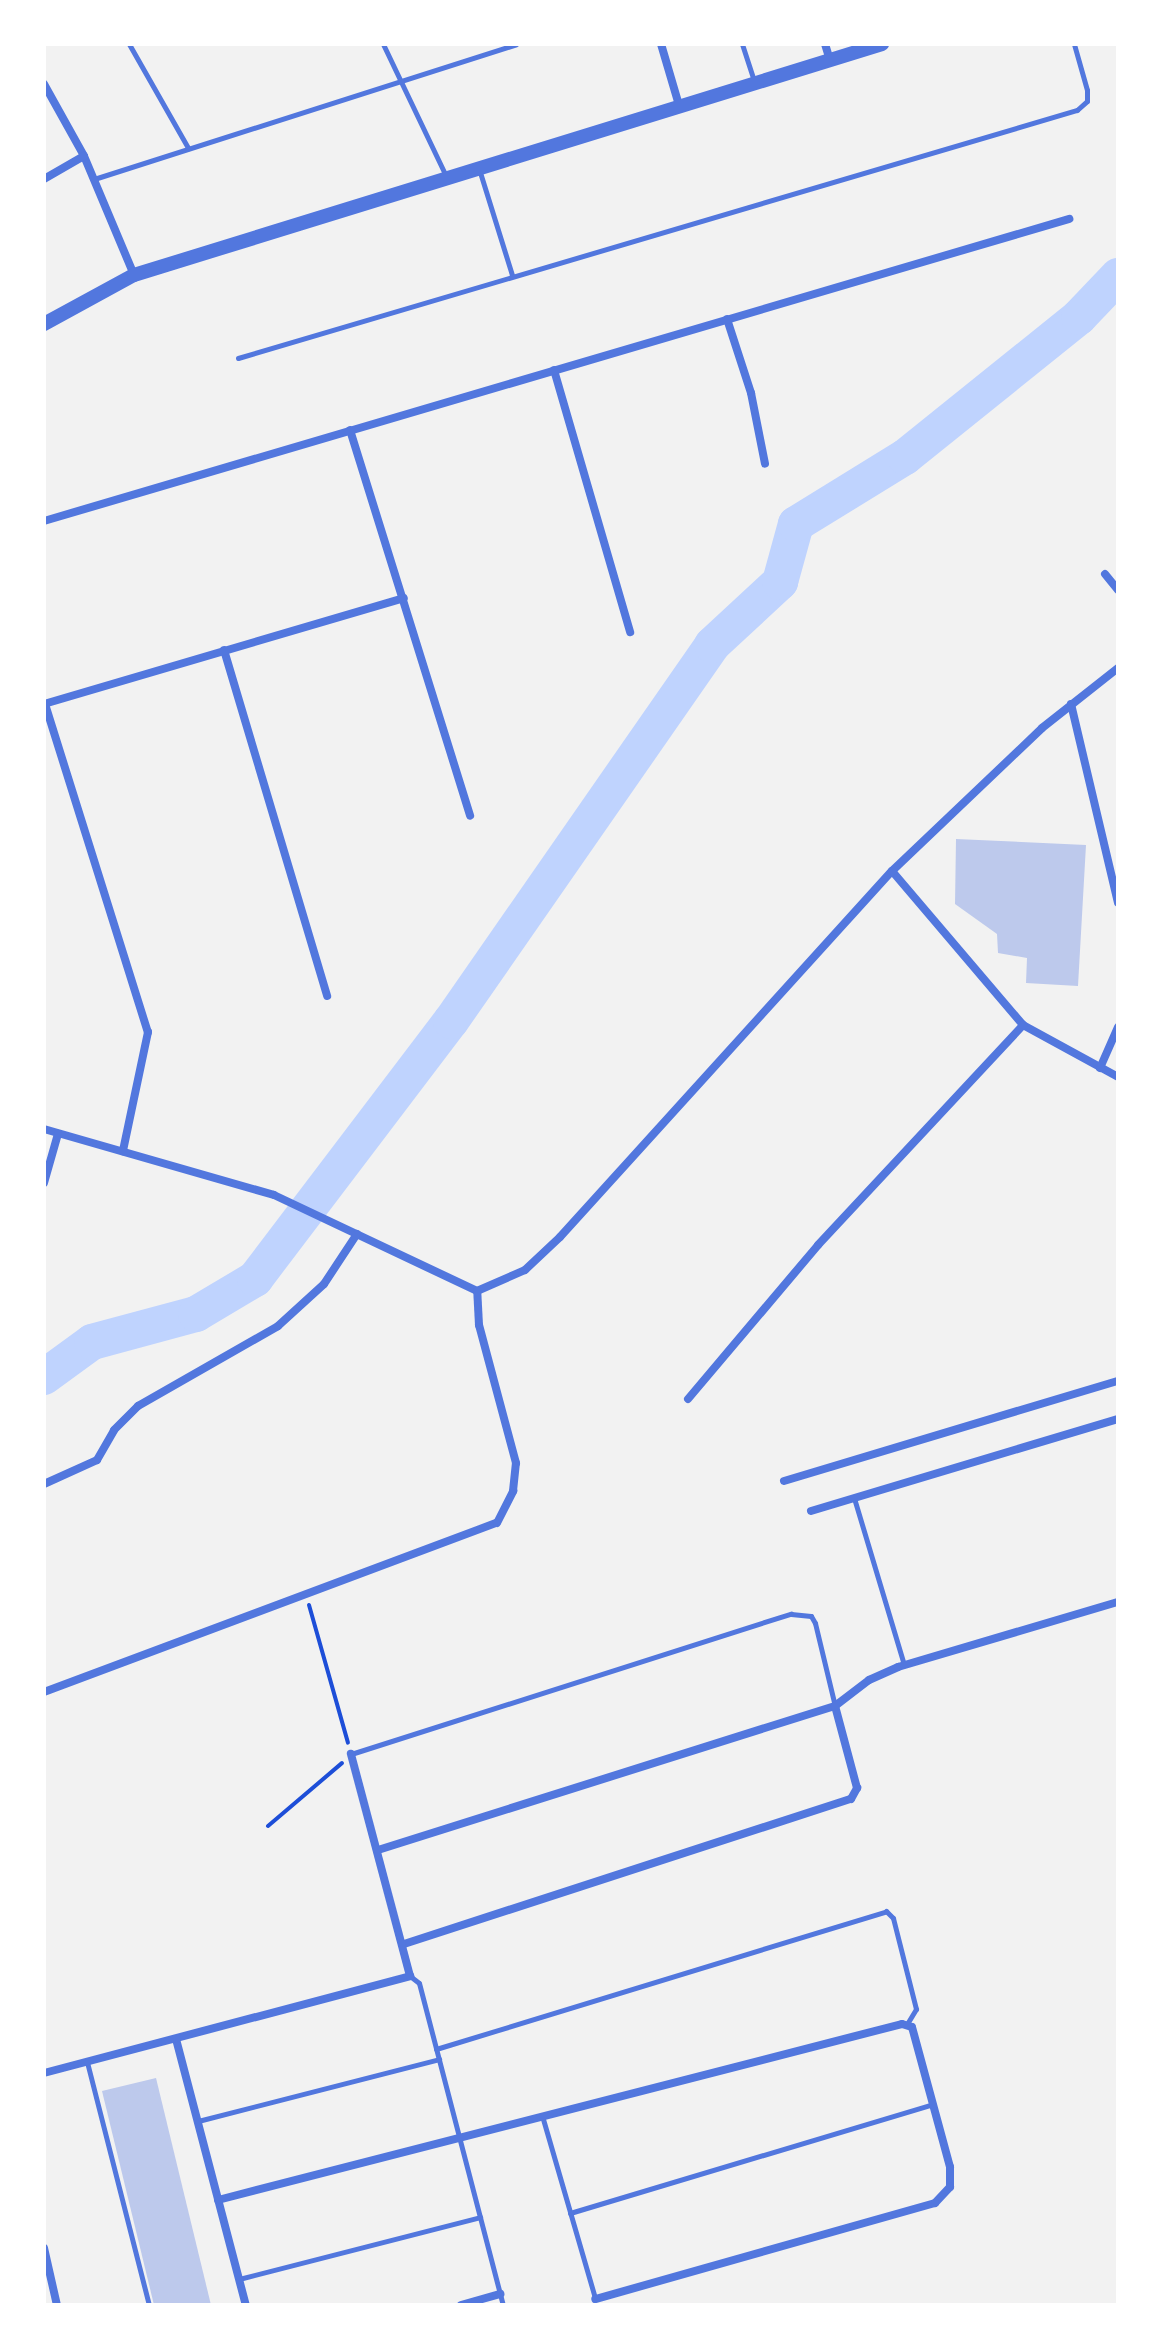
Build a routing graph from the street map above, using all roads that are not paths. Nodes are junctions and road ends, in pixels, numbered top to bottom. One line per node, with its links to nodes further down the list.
1 (129, 44): 14 (lane)
2 (383, 44): 10 (lane)
3 (516, 44): 10 (lane)
4 (661, 44): 13 (street)
5 (742, 44): 11 (lane)
6 (825, 44): 9 (street)
7 (882, 44): 9 (street)
8 (1074, 44): 22 (lane)
9 (830, 60): 11 (street)
10 (400, 81): 14 (lane); 17 (lane)
11 (754, 82): 13 (street)
12 (44, 84): 15 (street)
13 (679, 105): 16 (street)
14 (188, 148): 19 (lane)
15 (84, 156): 18 (street); 19 (street)
16 (478, 167): 17 (street); 22 (lane)
17 (446, 176): 21 (street)
18 (44, 179)
19 (94, 179): 21 (street)
20 (1069, 219): 23 (street)
21 (134, 275): 24 (street)
22 (512, 275): 25 (lane)
23 (727, 319): 26 (street); 28 (street)
24 (44, 324)
25 (238, 358)
26 (554, 370): 27 (street); 33 (street)
27 (350, 430): 29 (street); 32 (street)
28 (765, 464)
29 (44, 521)
30 (1105, 574): 31 (street)
31 (1118, 590)
32 (404, 598): 34 (street); 38 (street)
33 (630, 632)
34 (224, 650): 36 (street); 41 (street)
35 (1118, 668): 37 (street)
36 (44, 704): 48 (street)
37 (1071, 704): 39 (street); 40 (street)
38 (470, 816)
39 (892, 871): 42 (street); 51 (street)
40 (1118, 903)
41 (327, 996)
42 (1023, 1025): 44 (street); 53 (street)
43 (1118, 1027): 44 (street)
44 (1100, 1068): 45 (street)
45 (1118, 1077)
46 (44, 1129): 47 (street)
47 (58, 1134): 48 (street); 49 (street)
48 (123, 1151): 50 (street)
49 (44, 1183)
50 (357, 1234): 51 (street); 56 (street)
51 (477, 1291): 61 (street)
52 (1118, 1381): 55 (street)
53 (688, 1399)
54 (1118, 1419): 57 (street)
55 (784, 1481)
56 (44, 1484)
57 (854, 1498): 58 (street); 60 (lane)
58 (811, 1511)
59 (1118, 1602): 60 (street)
60 (905, 1665): 62 (street)
61 (44, 1692)
62 (835, 1706): 63 (lane); 64 (street); 65 (street)
63 (351, 1754): 64 (street)
64 (378, 1850): 65 (street)
65 (404, 1944): 66 (street)
66 (410, 1976): 68 (street); 69 (lane)
67 (907, 2024): 69 (lane); 73 (street); 74 (street)
68 (176, 2039): 71 (street); 75 (street)
69 (436, 2049): 70 (lane)
70 (439, 2059): 75 (lane); 76 (lane)
71 (87, 2062): 72 (street); 85 (lane)
72 (44, 2073)
73 (933, 2104): 78 (lane); 83 (street)
74 (543, 2119): 76 (street); 78 (lane)
75 (198, 2121): 77 (street)
76 (460, 2139): 77 (street); 79 (lane)
77 (218, 2200): 81 (street)
78 (570, 2213): 83 (lane)
79 (480, 2217): 81 (lane); 82 (lane)
80 (44, 2248): 84 (street)
81 (239, 2279): 86 (street)
82 (500, 2294): 87 (street); 88 (lane)
83 (595, 2299)
84 (57, 2305)
85 (149, 2305)
86 (246, 2305)
87 (461, 2305)
88 (503, 2305)

